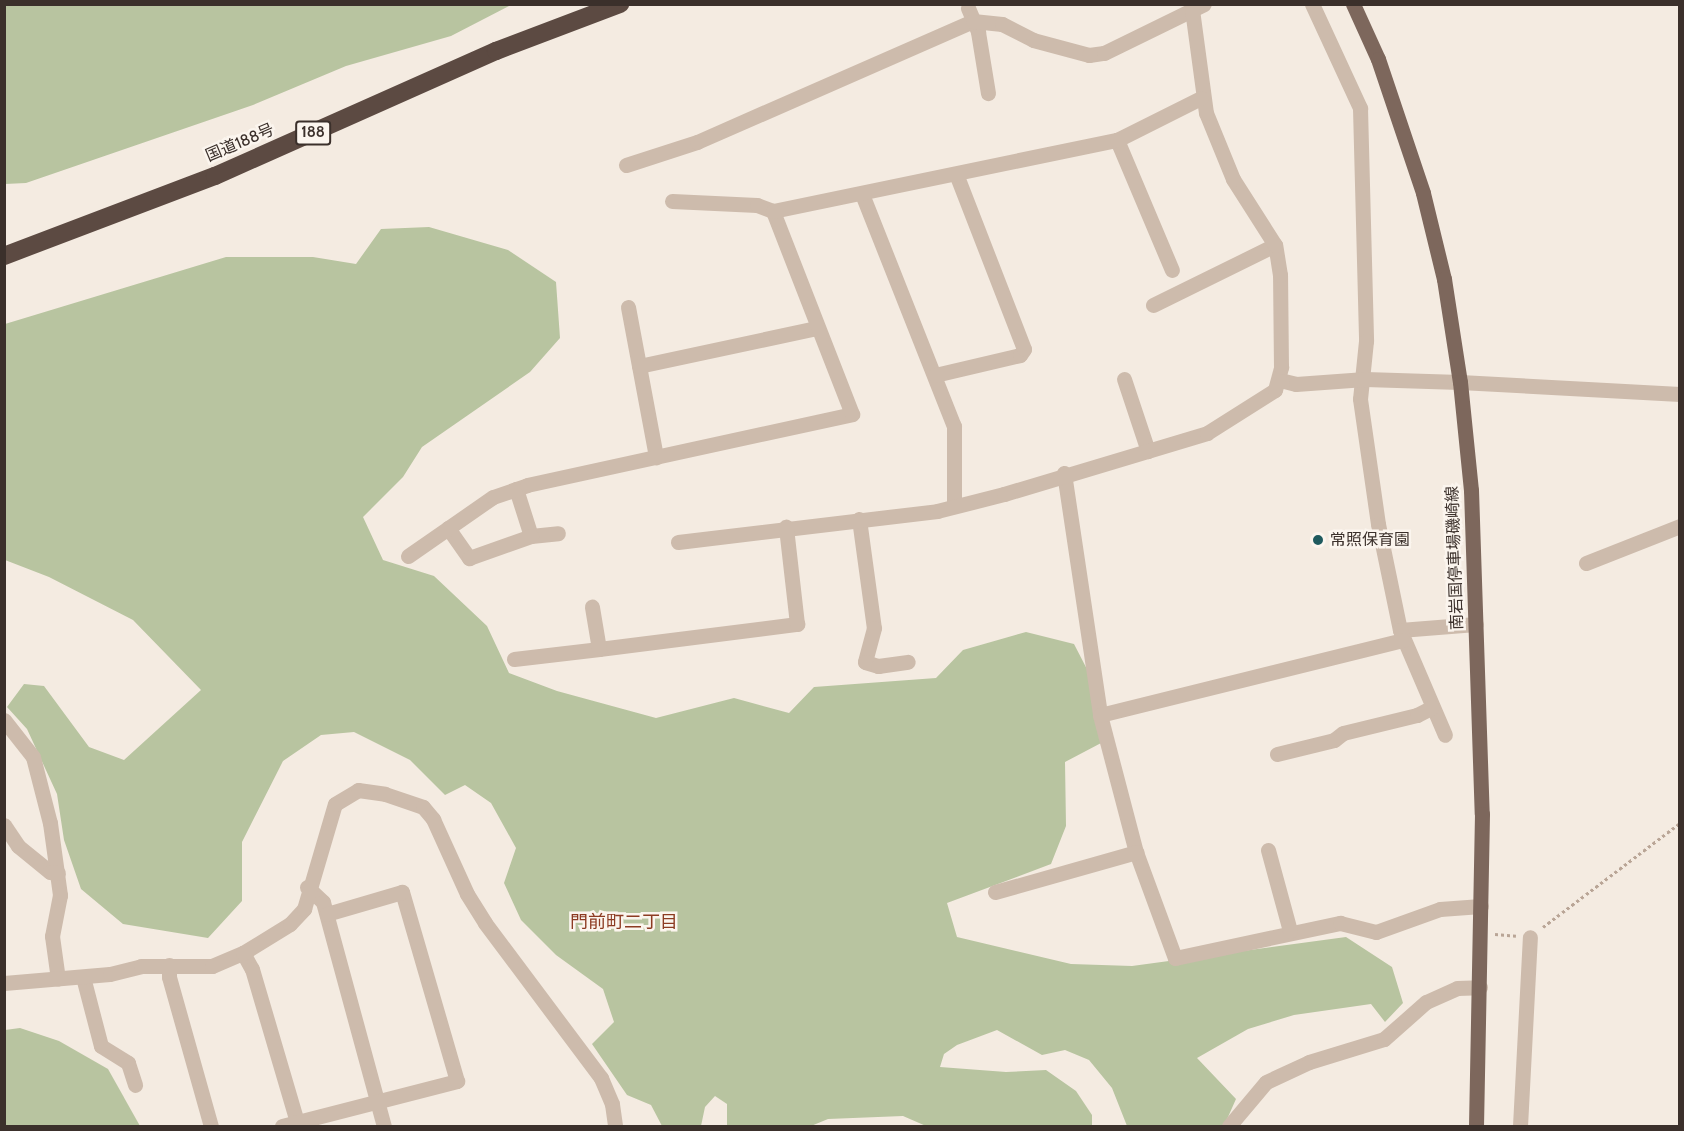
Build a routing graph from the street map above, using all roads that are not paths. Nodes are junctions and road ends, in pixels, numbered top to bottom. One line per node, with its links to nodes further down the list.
1 (620, 4): 15 (highway, 国道188号 / 188)
2 (1312, 4): 23 (street)
3 (1353, 4): 25 (main road, 南岩国停車場磯崎線)
4 (1198, 7): 5 (street); 7 (street)
5 (971, 14): 6 (street); 9 (street)
6 (988, 93)
7 (1201, 98): 8 (street); 14 (street)
8 (1117, 140): 10 (street); 16 (street)
9 (626, 165)
10 (956, 174): 11 (street); 21 (street)
11 (862, 194): 13 (street); 21 (street)
12 (672, 201): 13 (street)
13 (773, 211): 19 (street)
14 (1275, 245): 17 (street); 24 (street)
15 (4, 256)
16 (1172, 270)
17 (1153, 305)
18 (627, 307): 20 (street)
19 (817, 328): 20 (street); 28 (street)
20 (639, 366): 28 (street)
21 (935, 375): 31 (street)
22 (1124, 379): 27 (street)
23 (1365, 379): 24 (street); 25 (street); 43 (street)
24 (1280, 380): 27 (street)
25 (1460, 382): 26 (street); 42 (main road, 南岩国停車場磯崎線)
26 (1680, 394)
27 (1148, 452): 29 (street)
28 (656, 457): 30 (street)
29 (1064, 473): 31 (street); 48 (street)
30 (516, 489): 35 (street); 37 (street)
31 (954, 506): 32 (street)
32 (859, 519): 34 (street); 46 (street)
33 (1680, 526): 40 (street)
34 (786, 527): 38 (street); 44 (street)
35 (448, 528): 37 (street); 39 (street)
36 (558, 533): 37 (street)
37 (531, 536)
38 (678, 542)
39 (408, 556)
40 (1586, 563)
41 (592, 607): 44 (street)
42 (1476, 624): 43 (street); 58 (main road, 南岩国停車場磯崎線)
43 (1402, 635): 47 (street); 48 (street)
44 (599, 649): 45 (street)
45 (514, 659)
46 (908, 662)
47 (1431, 708): 50 (street); 51 (street)
48 (1100, 715): 54 (street)
49 (4, 720): 55 (street)
50 (1445, 735)
51 (1277, 754)
52 (4, 825): 55 (street)
53 (1268, 850): 60 (street)
54 (1136, 852): 57 (street); 60 (street)
55 (58, 873): 65 (street)
56 (308, 887): 59 (street); 62 (street); 73 (street)
57 (995, 892)
58 (1481, 906): 60 (street); 67 (main road, 南岩国停車場磯崎線)
59 (327, 914): 69 (street); 69 (street)
60 (1290, 931)
61 (1530, 937): 76 (street)
62 (243, 953): 63 (street); 70 (street)
63 (169, 965): 64 (street); 71 (street)
64 (83, 976): 65 (street); 68 (street)
65 (58, 979): 66 (street)
66 (4, 983)
67 (1480, 987): 74 (street); 75 (main road, 南岩国停車場磯崎線)
68 (135, 1085)
69 (379, 1100): 70 (street); 72 (street)
70 (289, 1124)
71 (211, 1126)
72 (384, 1126)
73 (615, 1126)
74 (1229, 1126)
75 (1476, 1126)
76 (1520, 1126)

